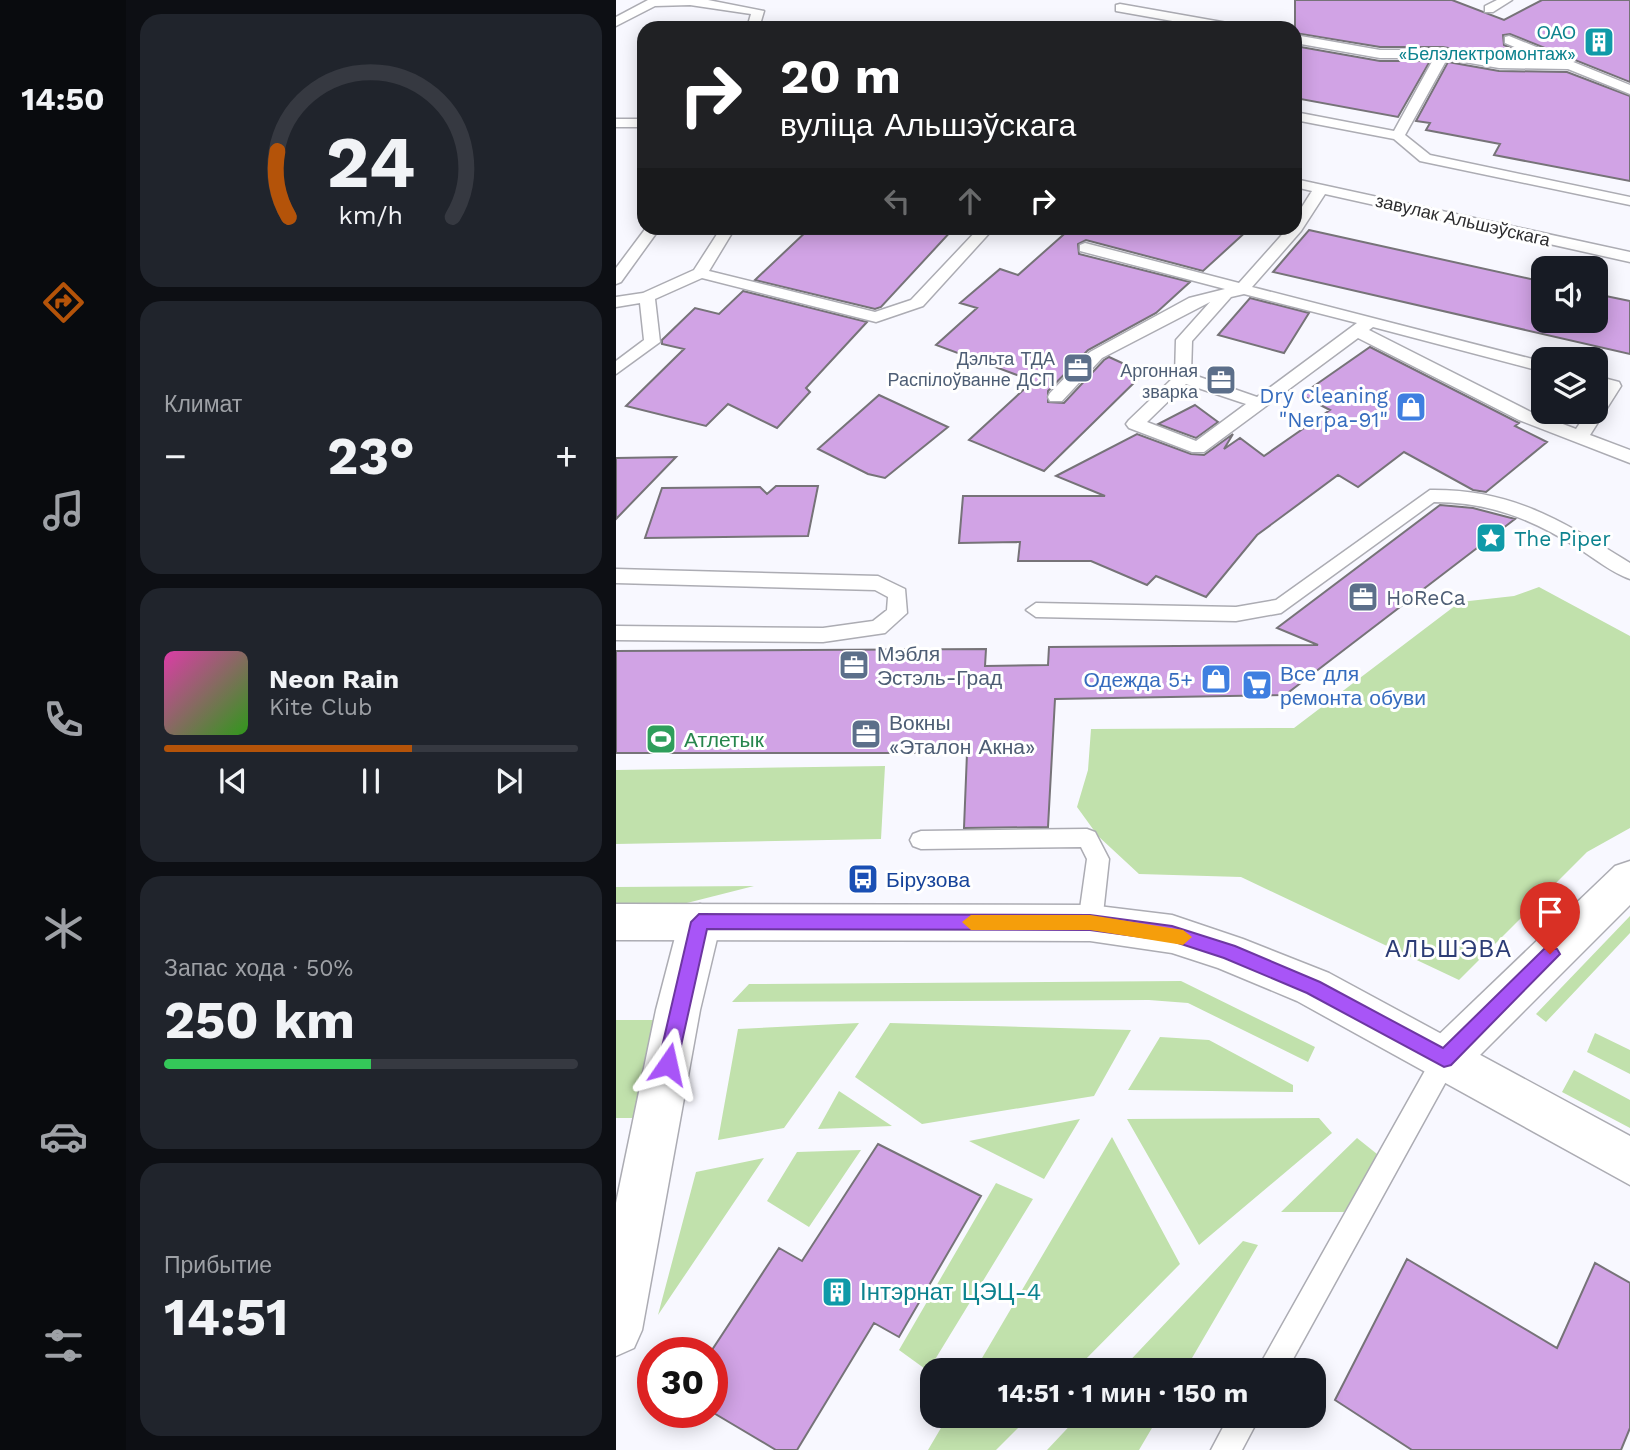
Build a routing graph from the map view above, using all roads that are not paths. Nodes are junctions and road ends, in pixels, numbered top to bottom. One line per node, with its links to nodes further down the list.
1 (1506, 0): 3 (lane)
2 (1120, 8): 5 (lane)
3 (1489, 9)
4 (755, 21): 6 (lane)
5 (1193, 21)
6 (616, 22)
7 (1302, 40): 9 (lane)
8 (1509, 40): 10 (lane)
9 (1443, 54): 10 (lane); 15 (lane)
10 (1569, 65): 11 (lane)
11 (1630, 90)
12 (1302, 117): 15 (lane)
13 (616, 123): 14 (lane)
14 (637, 123)
15 (1398, 136): 18 (lane)
16 (1302, 184): 17 (lane, завулак Альшэўскага)
17 (1321, 188): 19 (lane); 25 (lane, завулак Альшэўскага)
18 (1630, 201)
19 (1302, 215)
20 (648, 235): 27 (lane)
21 (724, 235): 26 (lane)
22 (980, 235): 26 (lane)
23 (1286, 235): 28 (lane)
24 (1085, 248): 28 (lane)
25 (1630, 257)
26 (700, 273): 30 (lane)
27 (616, 279)
28 (1241, 290): 29 (lane); 32 (lane)
29 (1224, 296): 35 (lane); 36 (lane)
30 (647, 297): 31 (lane); 34 (lane)
31 (616, 302)
32 (1362, 327): 33 (lane); 37 (lane); 39 (lane)
33 (1531, 365)
34 (616, 369)
35 (1183, 377): 37 (lane); 37 (lane)
36 (1056, 397)
37 (1259, 403)
38 (1588, 424): 39 (lane)
39 (1580, 437): 40 (lane)
40 (1630, 457)
41 (1630, 572): 43 (lane)
42 (616, 576): 44 (lane)
43 (1037, 610)
44 (616, 633)
45 (921, 840): 49 (lane)
46 (1630, 878): 50 (main road)
47 (616, 922): 48 (main road)
48 (699, 922): 49 (main road); 52 (main road)
49 (1090, 923): 50 (main road)
50 (1444, 1059): 51 (main road); 53 (lane)
51 (1630, 1162)
52 (616, 1330)
53 (1278, 1358)
54 (1238, 1428): 55 (lane)
55 (1226, 1450)

